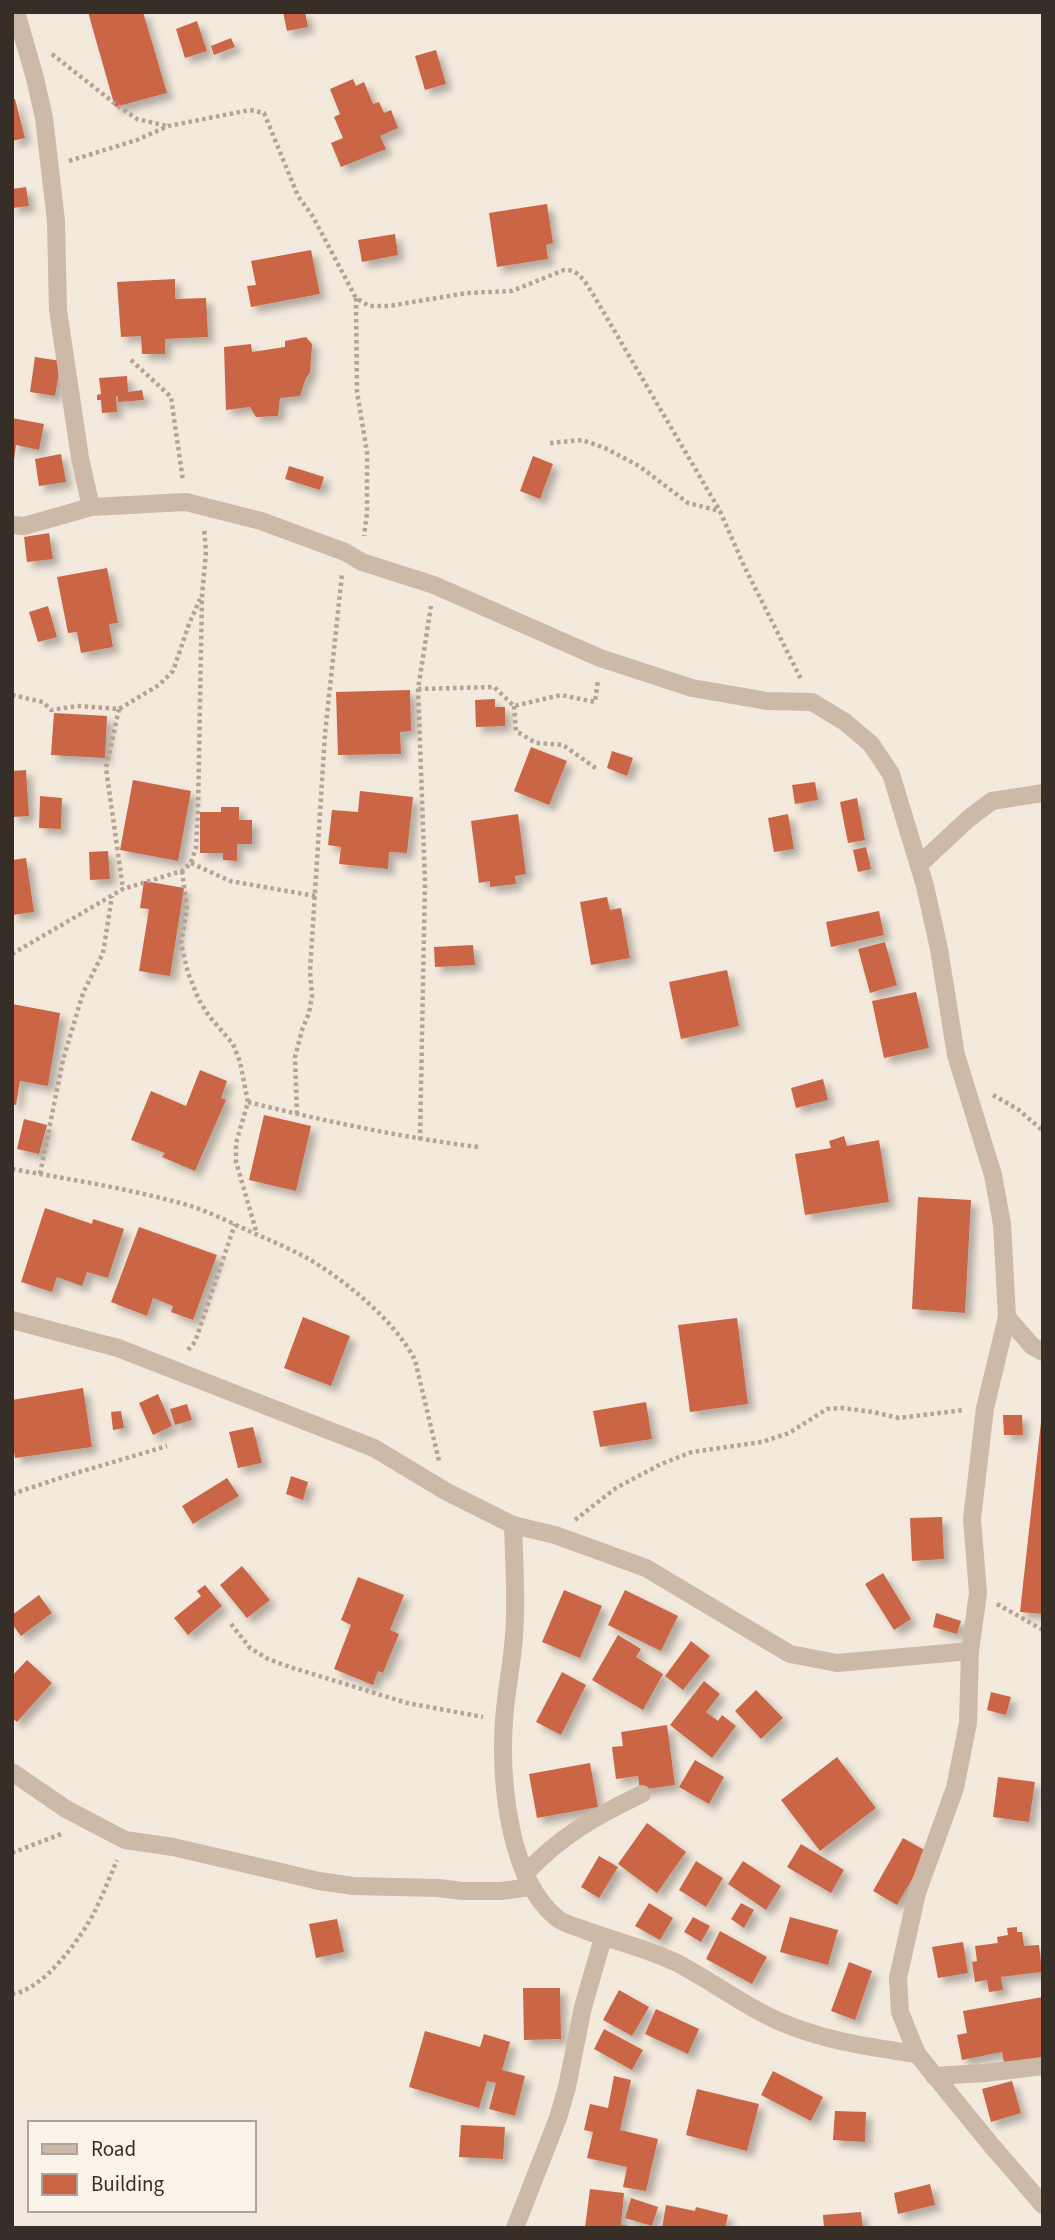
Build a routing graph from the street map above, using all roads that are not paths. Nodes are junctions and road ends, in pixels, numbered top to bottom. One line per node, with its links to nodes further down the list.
1 (18, 21): 2 (street)
2 (90, 507): 3 (street); 5 (street)
3 (12, 525)
4 (1043, 793): 5 (street)
5 (920, 864): 6 (street)
6 (1007, 1317): 8 (street); 10 (street)
7 (12, 1320): 9 (street)
8 (1043, 1352)
9 (513, 1525): 10 (street); 13 (street)
10 (970, 1651): 15 (street)
11 (12, 1772): 13 (street)
12 (642, 1794): 13 (street)
13 (528, 1881): 14 (street)
14 (603, 1938): 15 (street); 19 (street)
15 (917, 2054): 17 (street)
16 (1043, 2066): 17 (street)
17 (934, 2076): 18 (street)
18 (1043, 2204)
19 (515, 2228)

